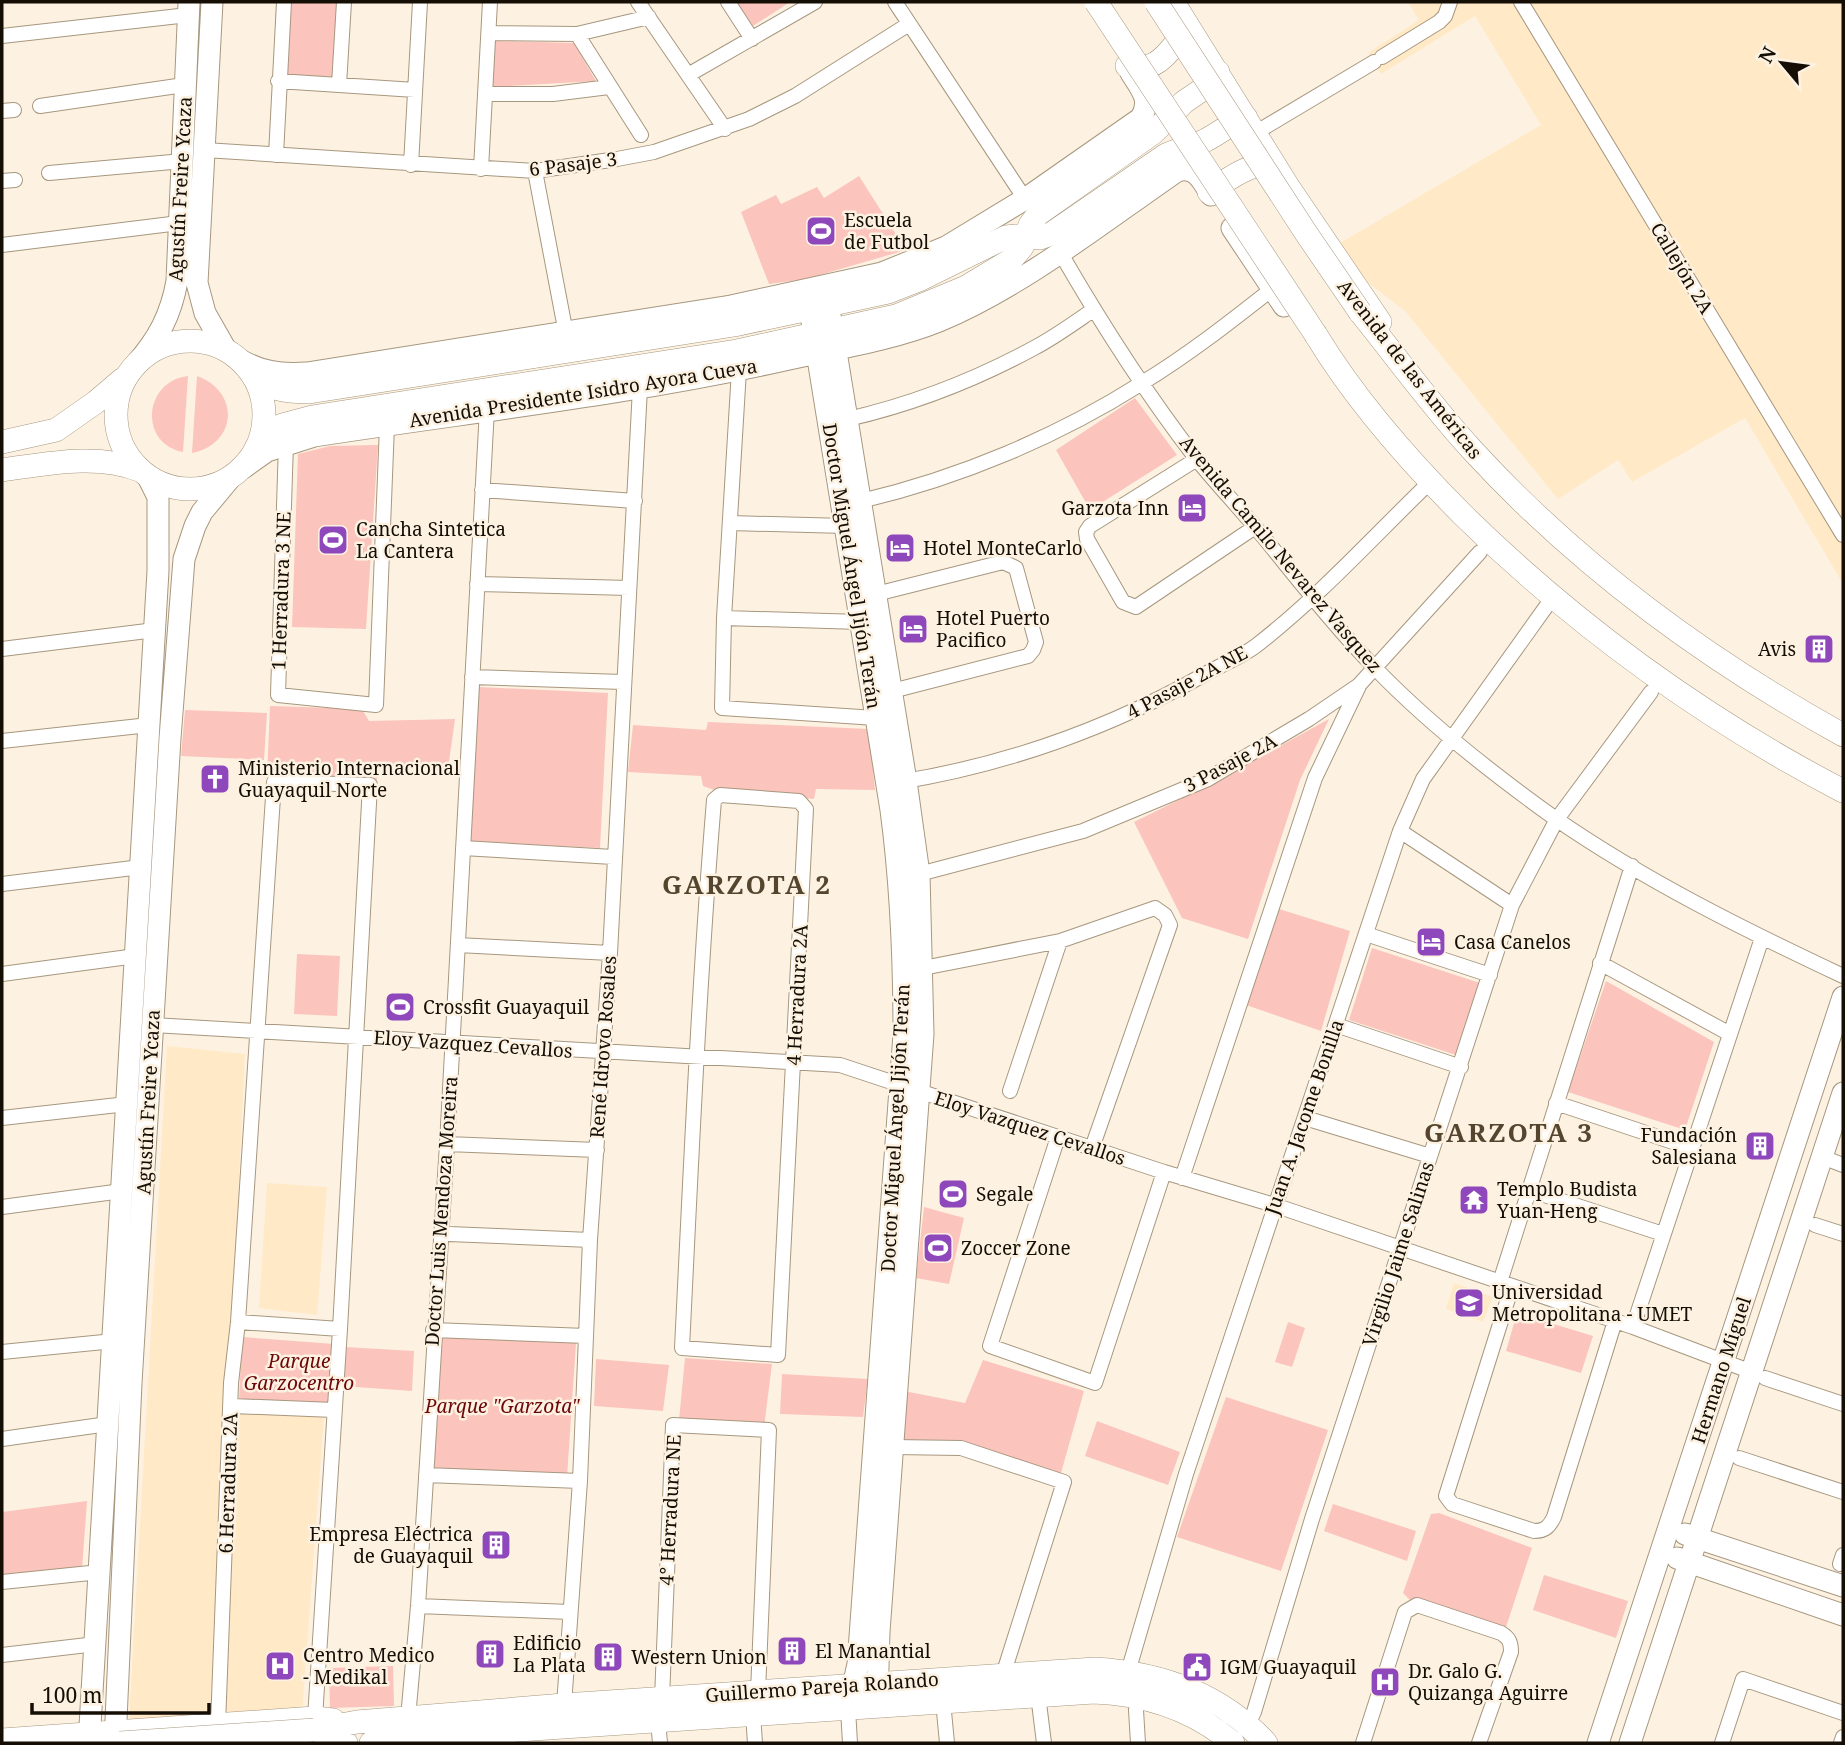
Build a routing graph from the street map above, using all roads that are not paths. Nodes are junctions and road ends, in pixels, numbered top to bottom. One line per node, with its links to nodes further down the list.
1 (212, 2): 37 (main road, Agustín Freire Ycaza)
2 (284, 2): 27 (street)
3 (344, 2): 29 (street)
4 (420, 2): 31 (street)
5 (490, 2): 20 (street)
6 (638, 2): 17 (street)
7 (728, 2): 23 (street)
8 (895, 2): 18 (street)
9 (1085, 2): 24 (main road)
10 (1096, 2): 58 (main road, bridge)
11 (1156, 2): 57 (main road, Avenida de las Américas, bridge)
12 (1173, 2): 19 (main road)
13 (1450, 2): 34 (street)
14 (1521, 2): 85 (street, Callejón 2A)
15 (811, 3): 23 (street)
16 (188, 9): 22 (street); 28 (main road, Agustín Freire Ycaza)
17 (649, 17): 21 (street); 26 (street)
18 (909, 24): 35 (street, 6 Pasaje 3); 46 (street)
19 (1187, 24): 24 (main road); 25 (main road)
20 (489, 33): 21 (street); 32 (street)
21 (577, 34): 30 (street)
22 (2, 36)
23 (752, 39): 26 (street)
24 (1127, 66): 46 (main road)
25 (1218, 72): 34 (main road); 48 (main road, Avenida Presidente Isidro Ayora Cueva)
26 (688, 75): 35 (street)
27 (278, 81): 29 (street); 38 (street)
28 (184, 85): 33 (street); 39 (main road, Agustín Freire Ycaza)
29 (340, 85): 31 (street)
30 (609, 87): 32 (street); 36 (street)
31 (415, 90): 41 (street)
32 (485, 94): 42 (street)
33 (40, 106)
34 (1251, 125): 40 (main road); 48 (main road)
35 (725, 129): 43 (street, 6 Pasaje 3)
36 (641, 135)
37 (205, 150): 38 (street, 6 Pasaje 3); 56 (main road, Agustín Freire Ycaza)
38 (276, 155): 41 (street, 6 Pasaje 3)
39 (183, 160): 44 (street); 47 (main road, Agustín Freire Ycaza)
40 (1273, 163): 45 (main road); 57 (main road)
41 (411, 165): 42 (street, 6 Pasaje 3)
42 (481, 169): 43 (street, 6 Pasaje 3)
43 (535, 171): 55 (street)
44 (49, 173)
45 (1209, 192): 50 (main road, Avenida Presidente Isidro Ayora Cueva); 51 (main road)
46 (1025, 199): 55 (main road)
47 (179, 223): 49 (street); 59 (main road, Agustín Freire Ycaza)
48 (1026, 237): 52 (main road); 54 (main road, Avenida Presidente Isidro Ayora Cueva)
49 (2, 245)
50 (1060, 252): 53 (street, Avenida Camilo Nevarez Vasquez); 54 (main road, Avenida Presidente Isidro Ayora Cueva)
51 (1272, 289): 58 (main road); 62 (street)
52 (819, 307): 54 (main road, Doctor Miguel Ángel Jijón Terán); 55 (main road)
53 (1093, 310): 62 (street, Avenida Camilo Nevarez Vasquez); 65 (street)
54 (825, 341): 60 (main road, Avenida Presidente Isidro Ayora Cueva); 65 (main road, Doctor Miguel Ángel Jijón Terán); 71 (main road, Avenida Presidente Isidro Ayora Cueva); 83 (main road, Doctor Miguel Ángel Jijón Terán)
55 (567, 342): 56 (main road); 61 (main road)
56 (230, 354): 59 (main road); 61 (main road)
57 (1393, 354): 106 (main road, Avenida de las Américas)
58 (1334, 365): 78 (main road)
59 (132, 369): 68 (main road); 76 (main road)
60 (739, 370): 63 (main road, Avenida Presidente Isidro Ayora Cueva); 82 (street)
61 (252, 374): 71 (main road)
62 (1142, 383): 72 (street, Avenida Camilo Nevarez Vasquez); 81 (street)
63 (640, 388): 64 (main road, Avenida Presidente Isidro Ayora Cueva); 80 (street, René Idrovo Rosales)
64 (487, 409): 66 (main road, Avenida Presidente Isidro Ayora Cueva); 79 (street, Doctor Luis Mendoza Moreira)
65 (848, 419): 81 (main road, Doctor Miguel Ángel Jijón Terán)
66 (387, 425): 70 (main road, Avenida Presidente Isidro Ayora Cueva); 70 (street, 1 Herradura 3 NE)
67 (2, 431): 68 (main road)
68 (38, 435): 69 (main road)
69 (2, 442)
70 (286, 443): 75 (main road, Avenida Presidente Isidro Ayora Cueva)
71 (256, 448): 75 (main road)
72 (1197, 459): 84 (street, Avenida Camilo Nevarez Vasquez); 84 (street)
73 (40, 464): 74 (main road); 76 (main road); 77 (main road)
74 (2, 470)
75 (237, 472): 76 (main road); 134 (main road, Agustín Freire Ycaza)
76 (144, 474): 95 (main road, Agustín Freire Ycaza)
77 (2, 480)
78 (1436, 487): 86 (main road); 89 (main road); 91 (street, 4 Pasaje 2A NE)
79 (482, 490): 80 (street); 87 (street, Doctor Luis Mendoza Moreira)
80 (635, 501): 88 (street, René Idrovo Rosales)
81 (861, 501): 90 (main road, Doctor Miguel Ángel Jijón Terán)
82 (730, 523): 83 (street); 92 (street)
83 (845, 526): 93 (main road, Doctor Miguel Ángel Jijón Terán)
84 (1255, 527): 91 (street, Avenida Camilo Nevarez Vasquez)
85 (1843, 535)
86 (1480, 552): 89 (main road); 97 (street, 3 Pasaje 2A)
87 (477, 584): 88 (street); 98 (street, Doctor Luis Mendoza Moreira)
88 (629, 588): 99 (street, René Idrovo Rosales)
89 (1546, 592): 94 (main road); 107 (street, Juan A. Jacome Bonilla)
90 (876, 594): 101 (main road, Doctor Miguel Ángel Jijón Terán); 101 (street)
91 (1312, 597): 97 (street, Avenida Camilo Nevarez Vasquez); 110 (street, 4 Pasaje 2A NE)
92 (724, 618): 93 (street); 104 (street)
93 (861, 622): 104 (main road, Doctor Miguel Ángel Jijón Terán)
94 (1587, 626): 102 (main road); 103 (main road)
95 (155, 629): 96 (street); 105 (main road, Agustín Freire Ycaza)
96 (2, 649)
97 (1376, 669): 100 (street, 3 Pasaje 2A); 107 (street, Avenida Camilo Nevarez Vasquez)
98 (472, 677): 99 (street); 115 (street, Doctor Luis Mendoza Moreira)
99 (623, 682): 116 (street, René Idrovo Rosales)
100 (1359, 685): 119 (street, 3 Pasaje 2A); 160 (street)
101 (892, 691): 110 (main road, Doctor Miguel Ángel Jijón Terán)
102 (1651, 692): 103 (main road); 113 (street, Virgilio Jaime Salinas)
103 (1709, 713): 109 (main road)
104 (876, 718): 110 (main road, Doctor Miguel Ángel Jijón Terán)
105 (149, 725): 108 (street); 118 (main road, Agustín Freire Ycaza)
106 (1843, 735)
107 (1451, 739): 113 (street, Avenida Camilo Nevarez Vasquez); 114 (street, Juan A. Jacome Bonilla)
108 (2, 741)
109 (1763, 748): 111 (main road); 112 (main road)
110 (897, 783): 119 (main road, Doctor Miguel Ángel Jijón Terán); 144 (main road, Doctor Miguel Ángel Jijón Terán)
111 (1843, 791)
112 (1843, 806)
113 (1558, 819): 117 (street, Avenida Camilo Nevarez Vasquez); 121 (street, Virgilio Jaime Salinas)
114 (1400, 831): 121 (street); 122 (street, Juan A. Jacome Bonilla)
115 (463, 848): 116 (street); 125 (street, Doctor Luis Mendoza Moreira)
116 (614, 857): 126 (street, René Idrovo Rosales)
117 (1632, 866): 123 (street, Avenida Camilo Nevarez Vasquez); 128 (street)
118 (141, 867): 120 (street); 127 (main road, Agustín Freire Ycaza)
119 (919, 874): 129 (main road, Doctor Miguel Ángel Jijón Terán)
120 (2, 884)
121 (1512, 905): 131 (street, Virgilio Jaime Salinas)
122 (1366, 934): 131 (street); 135 (street, Juan A. Jacome Bonilla)
123 (1762, 938): 132 (street, Avenida Camilo Nevarez Vasquez); 137 (street)
124 (1060, 941): 129 (street); 145 (street); 153 (street)
125 (458, 945): 126 (street); 139 (street, Doctor Luis Mendoza Moreira)
126 (610, 953): 140 (street, René Idrovo Rosales)
127 (136, 956): 130 (street); 148 (main road, Agustín Freire Ycaza)
128 (1600, 963): 137 (street); 147 (street)
129 (923, 968): 144 (main road, Doctor Miguel Ángel Jijón Terán)
130 (2, 974)
131 (1490, 975): 143 (street, Virgilio Jaime Salinas)
132 (1843, 976)
133 (1843, 997): 180 (main road, Hermano Miguel)
134 (153, 1025): 136 (street, Eloy Vazquez Cevallos); 224 (main road, Agustín Freire Ycaza)
135 (1336, 1025): 143 (street); 150 (street, Juan A. Jacome Bonilla)
136 (257, 1031): 138 (street, Eloy Vazquez Cevallos); 138 (street, 6 Herradura 2A); 173 (street, 6 Herradura 2A)
137 (1730, 1034): 154 (street)
138 (356, 1037): 139 (street, Eloy Vazquez Cevallos); 175 (street)
139 (452, 1043): 140 (street, Eloy Vazquez Cevallos); 152 (street, Doctor Luis Mendoza Moreira)
140 (603, 1052): 141 (street, Eloy Vazquez Cevallos); 155 (street, René Idrovo Rosales)
141 (696, 1058): 142 (street, Eloy Vazquez Cevallos); 142 (street, 4 Herradura 2A); 142 (street, 4 Herradura 2A)
142 (794, 1063): 144 (street, Eloy Vazquez Cevallos)
143 (1461, 1067): 156 (street, Virgilio Jaime Salinas)
144 (909, 1089): 151 (street, Eloy Vazquez Cevallos); 187 (main road, Doctor Miguel Ángel Jijón Terán); 201 (main road, Doctor Miguel Ángel Jijón Terán)
145 (1010, 1091)
146 (1843, 1093): 157 (main road, Hermano Miguel)
147 (1556, 1103): 154 (street); 161 (street)
148 (127, 1104): 149 (street); 162 (main road, Agustín Freire Ycaza)
149 (2, 1118)
150 (1305, 1118): 156 (street); 163 (street, Juan A. Jacome Bonilla)
151 (1058, 1137): 153 (street, Eloy Vazquez Cevallos); 159 (street)
152 (447, 1144): 155 (street); 176 (street, Doctor Luis Mendoza Moreira)
153 (1092, 1148): 159 (street, Eloy Vazquez Cevallos)
154 (1691, 1149): 167 (street)
155 (597, 1150): 169 (street, René Idrovo Rosales)
156 (1430, 1156): 170 (street, Virgilio Jaime Salinas)
157 (1822, 1157): 158 (street); 181 (main road, Hermano Miguel)
158 (1843, 1165)
159 (1164, 1172): 160 (street, Eloy Vazquez Cevallos)
160 (1182, 1178): 163 (street, Eloy Vazquez Cevallos)
161 (1529, 1190): 167 (street); 171 (street)
162 (122, 1191): 164 (street); 178 (main road, Agustín Freire Ycaza)
163 (1274, 1205): 170 (street, Eloy Vazquez Cevallos); 204 (street, Juan A. Jacome Bonilla)
164 (2, 1207)
165 (1815, 1225): 168 (street)
166 (449, 1234): 169 (street)
167 (1663, 1234): 174 (street)
168 (1843, 1234)
169 (590, 1240): 177 (street, René Idrovo Rosales)
170 (1400, 1248): 171 (street, Eloy Vazquez Cevallos); 220 (street, Virgilio Jaime Salinas)
171 (1506, 1284): 172 (street, Eloy Vazquez Cevallos); 172 (street)
172 (1615, 1321): 174 (street, Eloy Vazquez Cevallos)
173 (238, 1322): 175 (street); 183 (street, 6 Herradura 2A)
174 (1633, 1327): 180 (street, Eloy Vazquez Cevallos)
175 (340, 1329): 184 (street)
176 (433, 1330): 177 (street); 189 (street, Doctor Luis Mendoza Moreira)
177 (586, 1336): 190 (street, René Idrovo Rosales)
178 (114, 1341): 179 (street); 185 (main road, Agustín Freire Ycaza)
179 (2, 1352)
180 (1723, 1362): 181 (street, Eloy Vazquez Cevallos); 193 (main road, Hermano Miguel)
181 (1758, 1375): 182 (street, Eloy Vazquez Cevallos); 192 (main road, Hermano Miguel)
182 (1843, 1404)
183 (232, 1406): 184 (street); 216 (street, 6 Herradura 2A)
184 (334, 1410): 218 (street)
185 (108, 1424): 186 (street); 195 (main road, Agustín Freire Ycaza)
186 (2, 1439)
187 (893, 1447): 201 (main road, Doctor Miguel Ángel Jijón Terán); 205 (street)
188 (1739, 1458): 191 (street)
189 (426, 1475): 190 (street); 198 (street, Doctor Luis Mendoza Moreira)
190 (580, 1481): 199 (street, René Idrovo Rosales)
191 (1843, 1492)
192 (1697, 1537): 193 (main road); 194 (main road, Hermano Miguel); 197 (main road)
193 (1665, 1540): 194 (main road); 238 (main road, Hermano Miguel)
194 (1689, 1564): 200 (main road); 239 (main road, Hermano Miguel)
195 (100, 1572): 196 (street); 202 (main road, Agustín Freire Ycaza)
196 (2, 1582)
197 (1843, 1586)
198 (418, 1606): 199 (street); 219 (street, Doctor Luis Mendoza Moreira)
199 (570, 1612): 217 (street, René Idrovo Rosales)
200 (1843, 1615)
201 (869, 1632): 206 (main road, Doctor Miguel Ángel Jijón Terán)
202 (96, 1643): 203 (street); 223 (main road, Agustín Freire Ycaza)
203 (2, 1655)
204 (1128, 1672): 205 (main road, Guillermo Pareja Rolando); 220 (main road, Guillermo Pareja Rolando)
205 (1003, 1675): 206 (main road, Guillermo Pareja Rolando)
206 (864, 1684): 207 (main road, Guillermo Pareja Rolando); 211 (main road, Doctor Miguel Ángel Jijón Terán); 212 (main road, Doctor Miguel Ángel Jijón Terán)
207 (758, 1692): 215 (main road, Guillermo Pareja Rolando); 215 (street, 4° Herradura NE)
208 (1038, 1695): 209 (main road, Guillermo Pareja Rolando); 210 (main road, Guillermo Pareja Rolando); 233 (street)
209 (1139, 1696): 220 (main road, Guillermo Pareja Rolando); 234 (street)
210 (943, 1701): 211 (main road, Guillermo Pareja Rolando); 232 (street)
211 (877, 1707): 212 (main road, Guillermo Pareja Rolando)
212 (848, 1709): 214 (main road, Guillermo Pareja Rolando); 231 (street, Doctor Miguel Ángel Jijón Terán)
213 (1843, 1713): 240 (street)
214 (753, 1714): 215 (main road, Guillermo Pareja Rolando); 230 (street)
215 (660, 1721): 217 (main road, Guillermo Pareja Rolando)
216 (218, 1725): 218 (main road); 221 (main road)
217 (564, 1725): 219 (main road, Guillermo Pareja Rolando)
218 (314, 1730): 219 (main road, Guillermo Pareja Rolando); 224 (main road, bridge); 227 (main road); 228 (main road)
219 (408, 1734): 229 (main road, Guillermo Pareja Rolando)
220 (1240, 1734): 235 (main road, Guillermo Pareja Rolando)
221 (147, 1736): 224 (main road)
222 (1843, 1737): 241 (street)
223 (90, 1738): 224 (main road); 226 (main road)
224 (117, 1739)
225 (2, 1740): 226 (main road)
226 (54, 1740)
227 (283, 1743)
228 (346, 1743)
229 (371, 1743)
230 (755, 1743)
231 (850, 1743)
232 (947, 1743)
233 (1044, 1743)
234 (1138, 1743)
235 (1266, 1743)
236 (1363, 1743): 237 (street)
237 (1479, 1743)
238 (1598, 1743)
239 (1630, 1743)
240 (1722, 1743)
241 (1841, 1743)

